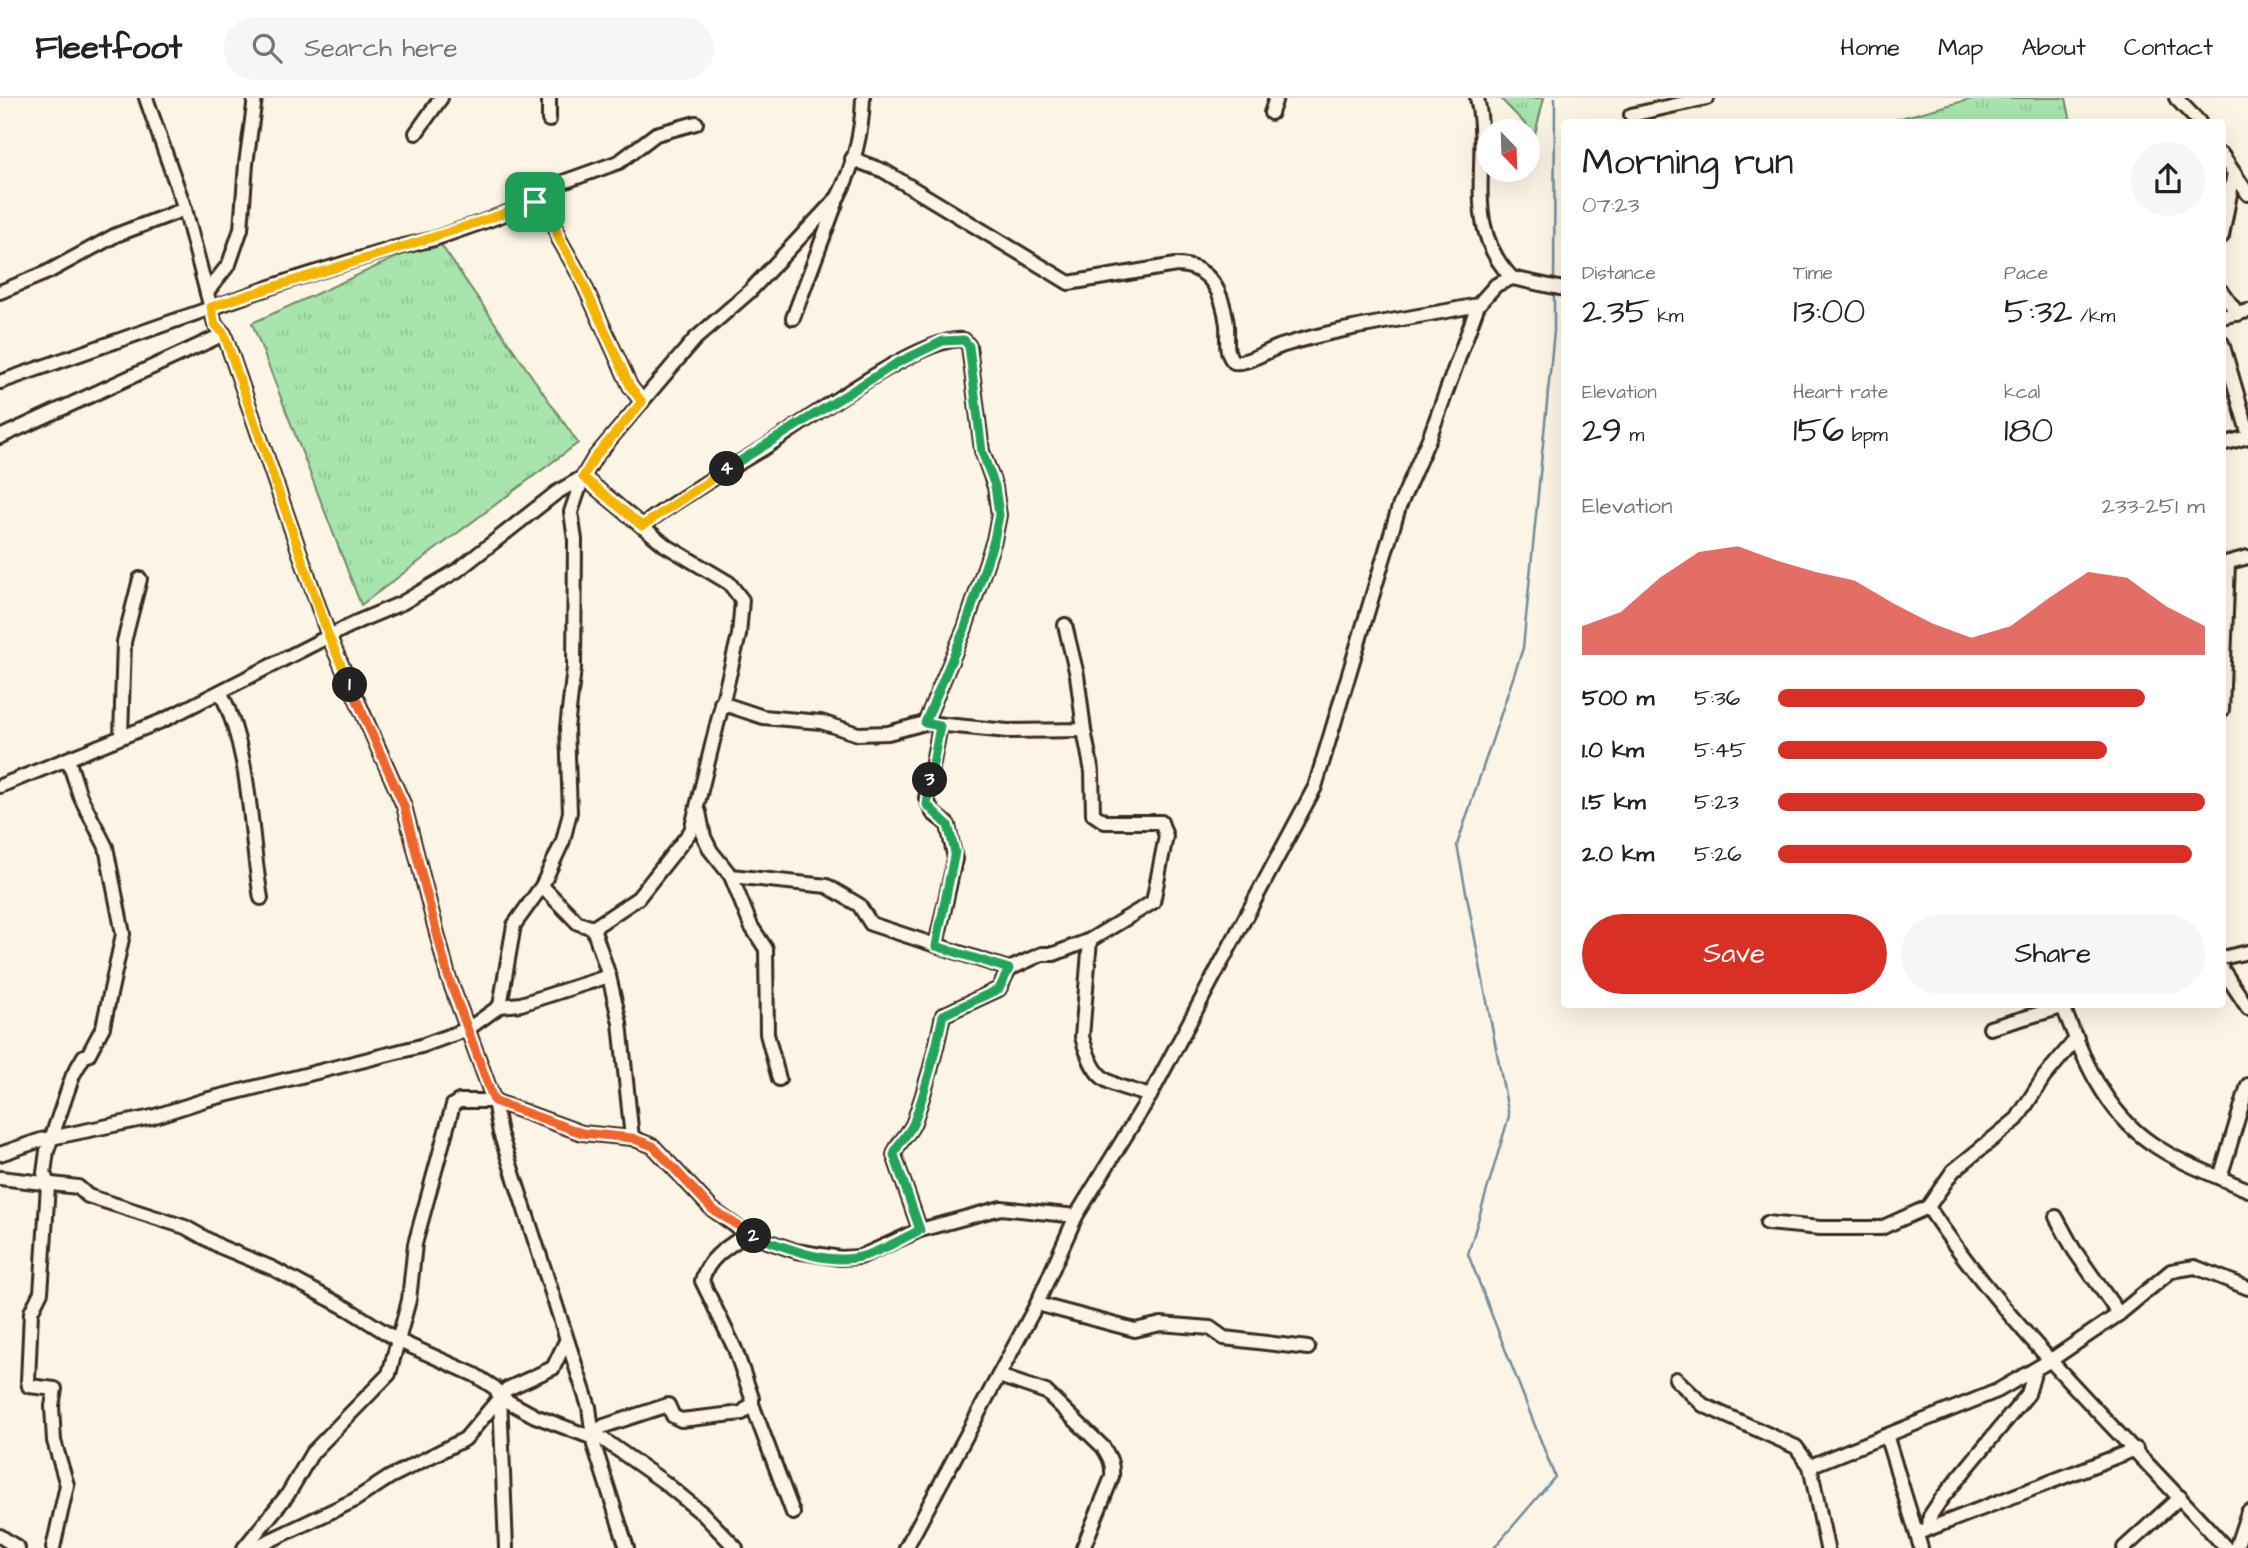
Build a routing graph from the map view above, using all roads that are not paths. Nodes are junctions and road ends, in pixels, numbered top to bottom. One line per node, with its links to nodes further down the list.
1 (146, 98): 22 (street)
2 (256, 98): 27 (street)
3 (441, 98): 15 (street)
4 (549, 98): 13 (street)
5 (863, 98): 16 (street)
6 (1276, 98): 10 (street)
7 (1477, 98): 24 (street)
8 (1707, 98): 11 (street)
9 (2176, 98): 12 (street)
10 (1271, 113)
11 (1631, 115)
12 (2196, 119)
13 (548, 120)
14 (696, 123): 20 (street)
15 (416, 133)
16 (852, 159): 19 (street); 29 (street)
17 (2226, 161): 18 (street)
18 (2234, 173): 21 (street); 23 (street)
19 (848, 178): 32 (street); 36 (street)
20 (544, 192): 30 (street); 36 (street)
21 (2248, 194)
22 (185, 209): 26 (street); 27 (street)
23 (2226, 215)
24 (1512, 278): 25 (street); 29 (street)
25 (1561, 288)
26 (0, 292)
27 (207, 292): 30 (street)
28 (2226, 296): 31 (street)
29 (1478, 305): 79 (street)
30 (211, 307): 33 (street); 35 (street)
31 (2243, 312)
32 (793, 318)
33 (224, 334): 38 (street); 49 (street)
34 (2226, 357): 37 (street)
35 (0, 382)
36 (642, 402): 41 (street)
37 (2248, 432)
38 (0, 437)
39 (2248, 437): 40 (street)
40 (2226, 443)
41 (583, 477): 42 (street); 43 (street); 44 (street)
42 (556, 493): 43 (street); 49 (street)
43 (572, 512): 60 (street)
44 (642, 526): 51 (street); 52 (street)
45 (2248, 557): 46 (street)
46 (2226, 564)
47 (140, 579): 55 (street)
48 (1065, 625): 54 (street)
49 (329, 637): 50 (street); 75 (street)
50 (221, 693): 55 (street); 61 (street)
51 (722, 704): 52 (street); 58 (street)
52 (925, 723): 53 (street)
53 (940, 726): 54 (street); 64 (street)
54 (1084, 730): 63 (street)
55 (121, 736): 56 (street)
56 (68, 759): 57 (street); 81 (street)
57 (0, 786)
58 (699, 804): 59 (street); 62 (street)
59 (731, 876): 64 (street); 77 (street)
60 (542, 886): 62 (street); 70 (street)
61 (261, 898)
62 (593, 928): 69 (street)
63 (1090, 940): 67 (street); 79 (street)
64 (936, 946): 67 (street)
65 (2248, 952): 66 (street)
66 (2226, 957)
67 (1009, 969): 92 (street)
68 (2226, 975): 73 (street)
69 (609, 976): 70 (street); 82 (street)
70 (500, 1006): 75 (street)
71 (2055, 1008): 74 (street)
72 (2066, 1008): 76 (street)
73 (2248, 1008)
74 (1990, 1028)
75 (468, 1029): 80 (street); 81 (street)
76 (2077, 1038): 85 (street); 88 (street)
77 (779, 1079)
78 (2248, 1084): 85 (street)
79 (1150, 1096): 89 (street)
80 (494, 1101): 82 (street); 97 (street); 98 (street)
81 (54, 1138): 83 (street); 86 (street)
82 (632, 1138): 93 (street)
83 (0, 1154)
84 (0, 1178): 86 (street)
85 (2220, 1178): 87 (street)
86 (48, 1185): 98 (street); 117 (street)
87 (2248, 1190)
88 (1928, 1207): 91 (street); 100 (street)
89 (1076, 1216): 92 (street); 95 (street)
90 (2056, 1217): 96 (street)
91 (1767, 1223)
92 (920, 1230): 93 (street)
93 (747, 1234): 105 (street)
94 (2248, 1288): 96 (street)
95 (1037, 1304): 99 (street); 102 (street)
96 (2119, 1314): 100 (street)
97 (566, 1340): 104 (street); 106 (street)
98 (399, 1341): 104 (street); 118 (street)
99 (1308, 1348)
100 (2051, 1360): 101 (street); 108 (street)
101 (2035, 1370): 107 (street); 113 (street)
102 (999, 1376): 122 (street); 123 (street)
103 (1676, 1379): 109 (street)
104 (500, 1397): 106 (street); 119 (street); 120 (street)
105 (752, 1405): 106 (street); 112 (street)
106 (594, 1433): 115 (street); 121 (street)
107 (1887, 1438): 109 (street); 113 (street)
108 (2136, 1449): 110 (street); 113 (street)
109 (1810, 1466): 124 (street)
110 (2180, 1497): 126 (street); 127 (street)
111 (2248, 1512): 128 (street)
112 (793, 1513)
113 (1924, 1530): 125 (street)
114 (0, 1536): 116 (street)
115 (734, 1547)
116 (18, 1548)
117 (53, 1548)
118 (244, 1548)
119 (254, 1548)
120 (506, 1548)
121 (627, 1548)
122 (906, 1548)
123 (1083, 1548)
124 (1827, 1548)
125 (1921, 1548)
126 (2124, 1548)
127 (2227, 1548)
128 (2236, 1548)

